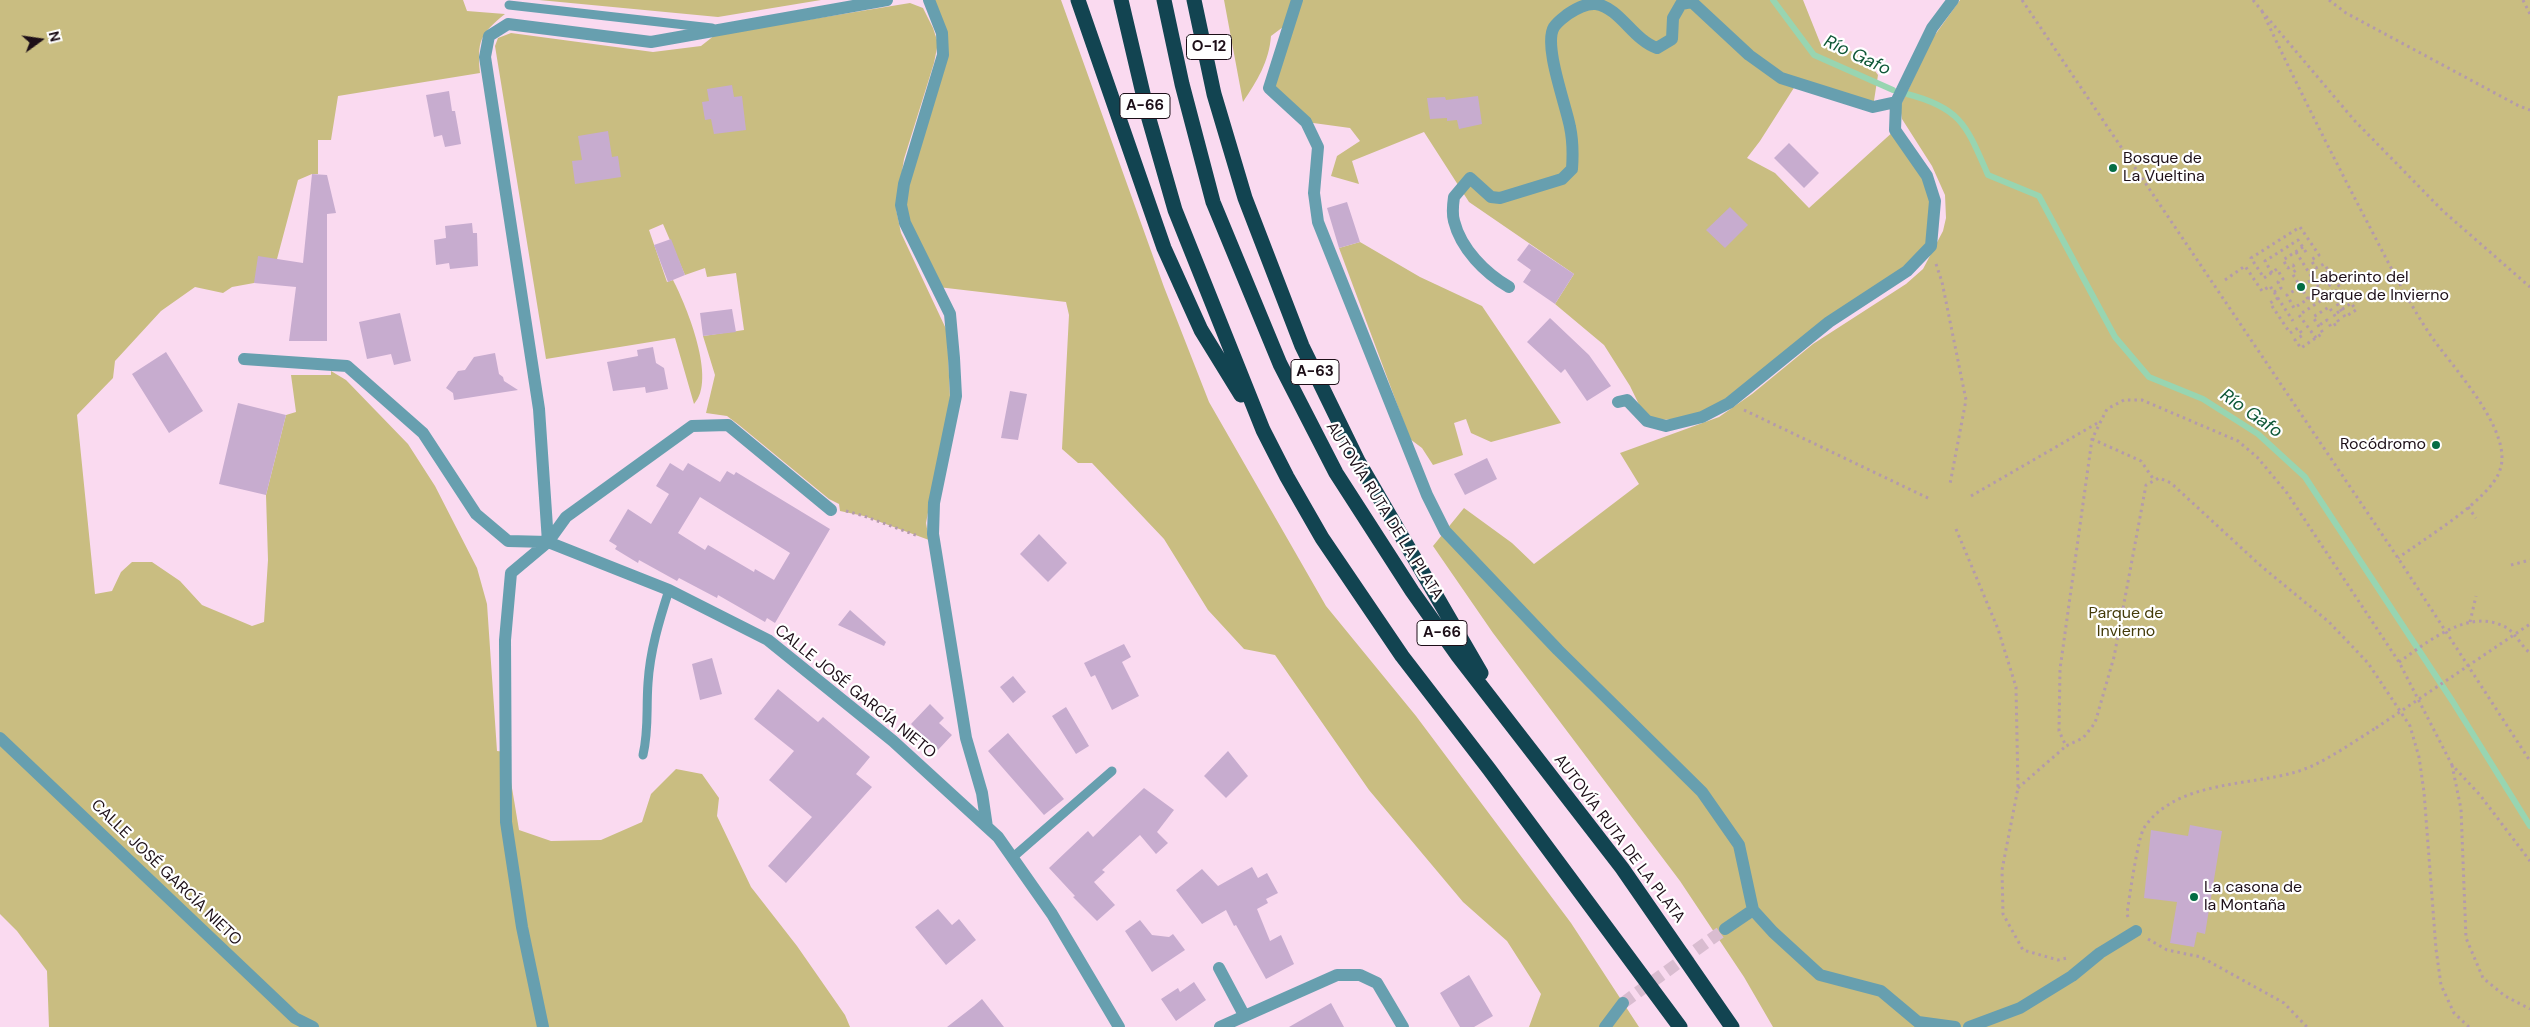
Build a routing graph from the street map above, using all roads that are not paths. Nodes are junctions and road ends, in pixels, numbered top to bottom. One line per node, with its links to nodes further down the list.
1 (887, 0): 12 (street)
2 (929, 0): 26 (street)
3 (1078, 0): 18 (highway)
4 (1121, 0): 18 (highway, A-66)
5 (1164, 0): 22 (highway, AUTOVÍA RUTA DE LA PLATA / A-66)
6 (1194, 0): 13 (highway, A-63)
7 (1204, 0): 13 (highway, O-12)
8 (1297, 0): 28 (street)
9 (1953, 0): 14 (street)
10 (1692, 1): 14 (street); 15 (street)
11 (509, 4): 12 (lane)
12 (720, 29): 20 (street)
13 (1214, 94): 22 (highway, A-63)
14 (1896, 102): 17 (street)
15 (1509, 287)
16 (244, 359): 20 (street)
17 (1618, 402)
18 (1263, 430): 40 (highway, A-66)
19 (831, 510): 20 (street)
20 (548, 542): 21 (street, CALLE JOSÉ GARCÍA NIETO); 35 (street)
21 (669, 590): 24 (lane); 26 (street, CALLE JOSÉ GARCÍA NIETO)
22 (1506, 715): 41 (highway, AUTOVÍA RUTA DE LA PLATA / A-66)
23 (0, 738): 34 (street, CALLE JOSÉ GARCÍA NIETO)
24 (643, 756)
25 (1112, 771): 27 (lane)
26 (987, 827): 27 (street, CALLE JOSÉ GARCÍA NIETO)
27 (1012, 858): 36 (street, CALLE JOSÉ GARCÍA NIETO)
28 (1753, 910): 29 (street); 42 (street)
29 (1725, 929)
30 (2136, 931): 43 (street)
31 (1219, 968): 33 (street)
32 (1623, 1003): 39 (street)
33 (1244, 1015): 37 (street); 38 (street)
34 (313, 1027)
35 (543, 1027)
36 (1119, 1027)
37 (1220, 1027)
38 (1403, 1027)
39 (1605, 1027)
40 (1680, 1027)
41 (1732, 1027)
42 (1955, 1027)
43 (1969, 1027)

